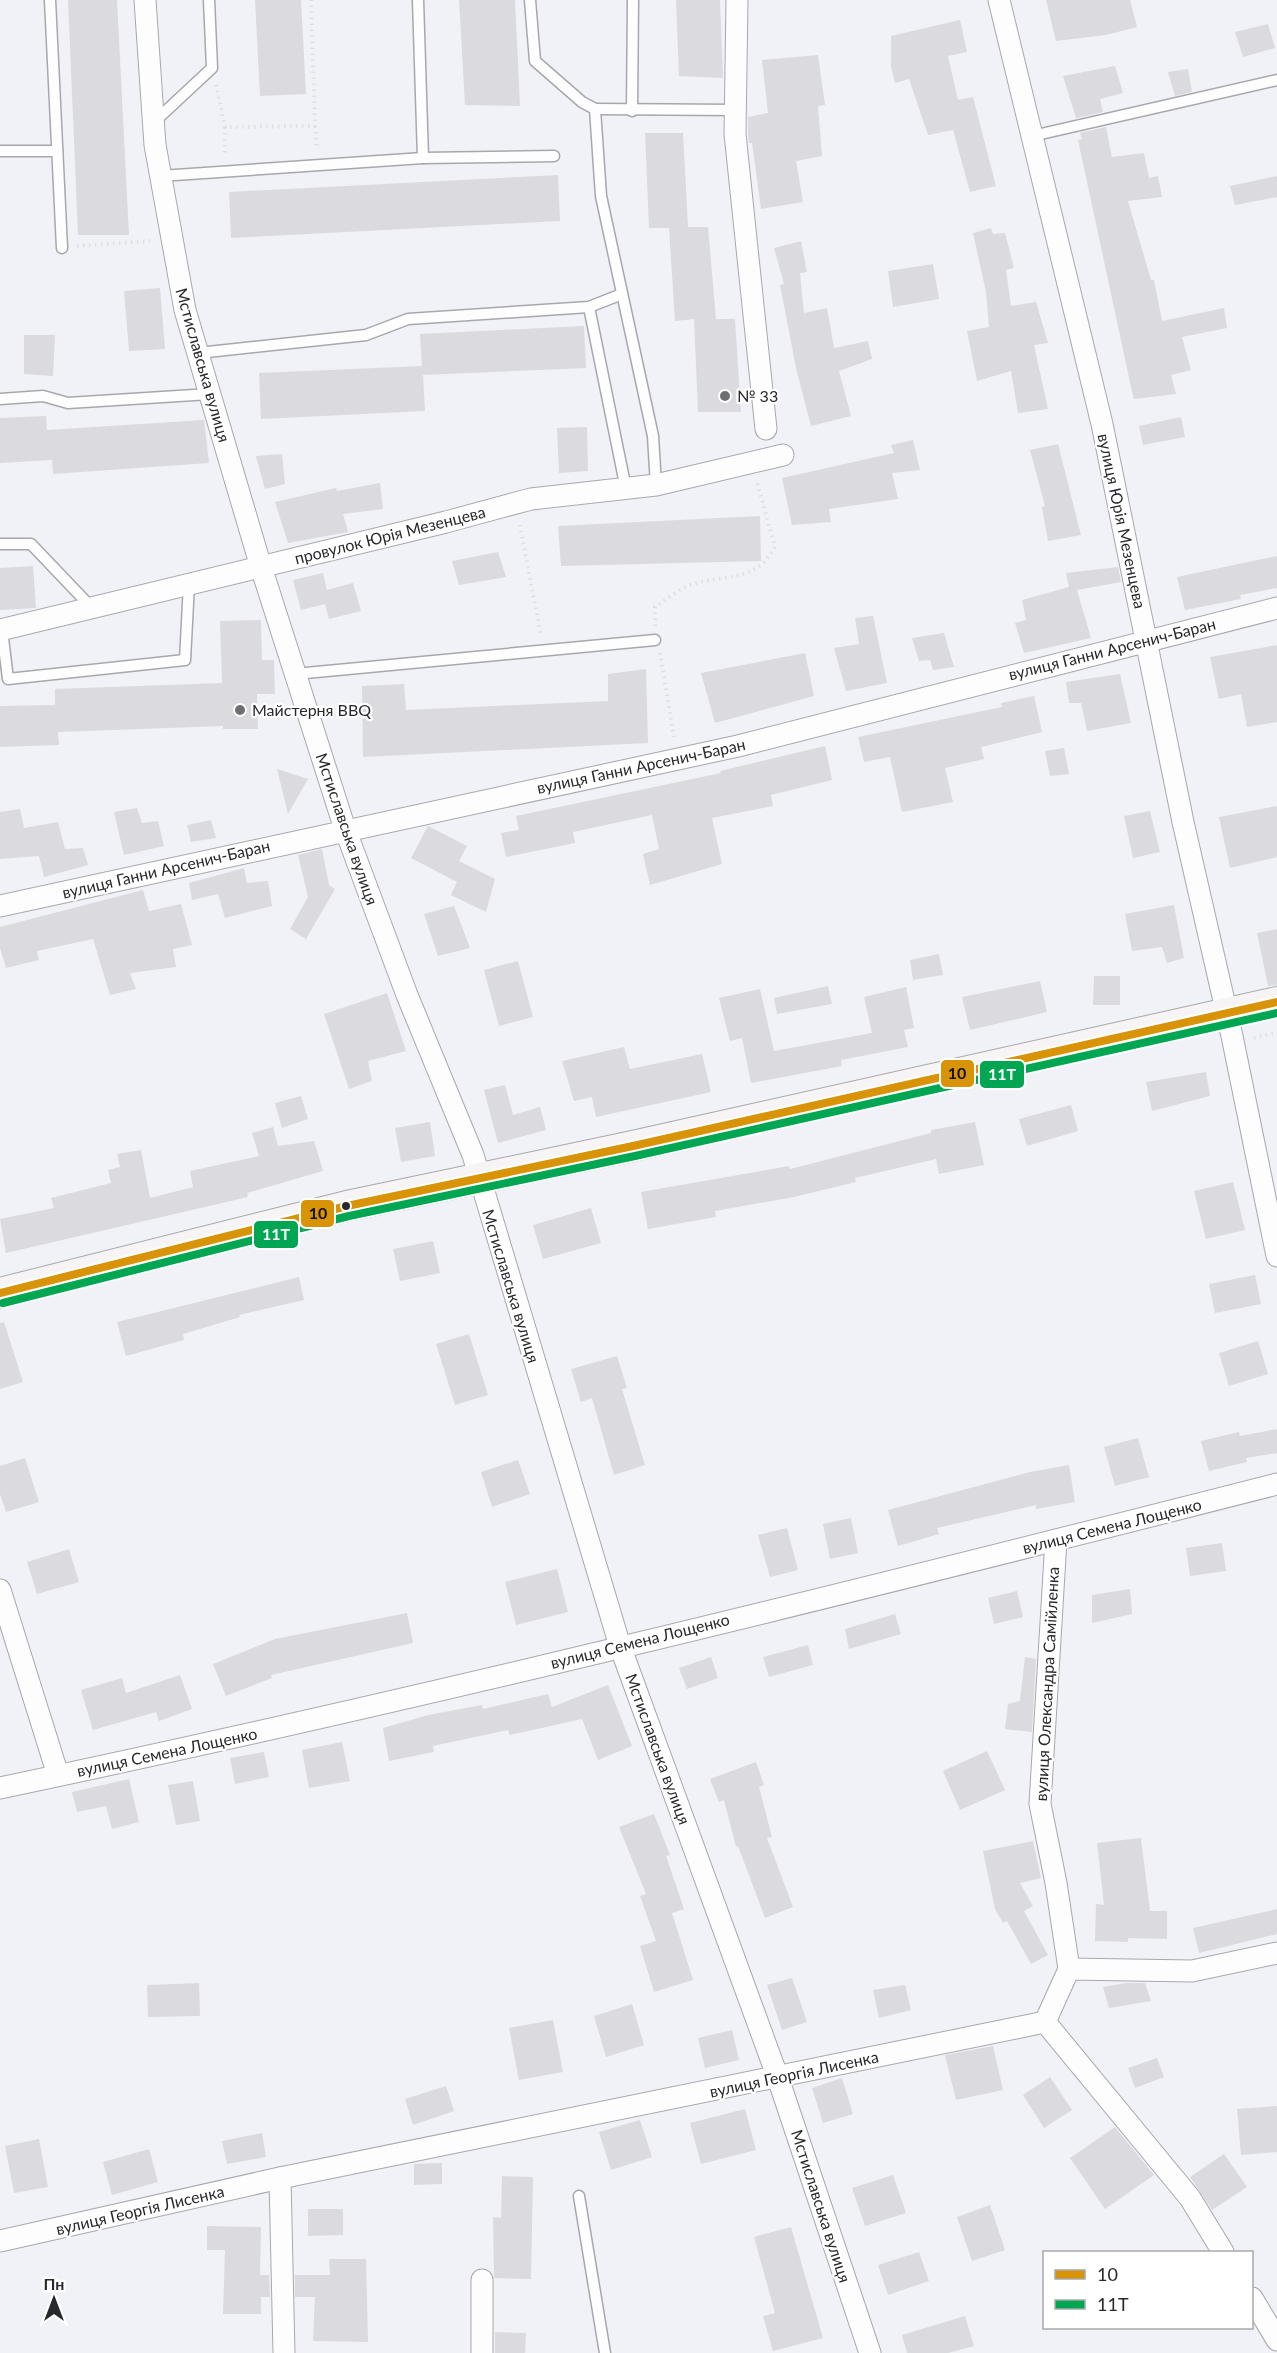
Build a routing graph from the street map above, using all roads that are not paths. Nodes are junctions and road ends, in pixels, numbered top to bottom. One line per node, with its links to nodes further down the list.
1 (50, 0): 16 (lane)
2 (145, 0): 13 (street, Мстиславська вулиця)
3 (209, 0): 13 (lane)
4 (418, 0): 18 (lane)
5 (530, 0): 10 (lane)
6 (633, 0): 12 (lane)
7 (738, 0): 11 (street)
8 (999, 0): 14 (street, вулиця Юрія Мезенцева)
9 (1277, 80): 14 (lane)
10 (595, 109): 12 (lane); 21 (lane)
11 (735, 110): 12 (lane); 26 (street)
12 (632, 111)
13 (153, 124): 19 (street, Мстиславська вулиця)
14 (1032, 136): 37 (street, вулиця Юрія Мезенцева)
15 (0, 151): 16 (lane)
16 (57, 152): 20 (lane)
17 (554, 156): 18 (lane)
18 (423, 158): 19 (lane)
19 (160, 176): 23 (street, Мстиславська вулиця)
20 (62, 248)
21 (622, 294): 22 (lane); 28 (lane)
22 (589, 307): 23 (lane); 29 (lane)
23 (198, 353): 24 (street, Мстиславська вулиця)
24 (210, 394): 25 (lane); 31 (street, Мстиславська вулиця)
25 (0, 399)
26 (766, 429)
27 (783, 455): 28 (street, провулок Юрія Мезенцева)
28 (656, 485): 29 (street, провулок Юрія Мезенцева)
29 (626, 489): 31 (street, провулок Юрія Мезенцева)
30 (0, 544): 33 (lane)
31 (261, 567): 32 (street, провулок Юрія Мезенцева); 38 (street, Мстиславська вулиця)
32 (189, 584): 33 (street, провулок Юрія Мезенцева); 35 (lane)
33 (92, 608): 35 (street, провулок Юрія Мезенцева)
34 (1277, 608): 37 (street, вулиця Ганни Арсенич-Баран)
35 (1, 630)
36 (655, 640): 38 (lane)
37 (1147, 640): 39 (street, вулиця Ганни Арсенич-Баран); 42 (street, вулиця Юрія Мезенцева)
38 (295, 675): 39 (street, Мстиславська вулиця)
39 (345, 829): 40 (street, вулиця Ганни Арсенич-Баран); 43 (street, Мстиславська вулиця)
40 (0, 906)
41 (1277, 1002): 42 (main road)
42 (1226, 1013): 43 (main road); 44 (street, вулиця Юрія Мезенцева)
43 (480, 1179): 45 (main road); 49 (street, Мстиславська вулиця)
44 (1277, 1256)
45 (0, 1293)
46 (1277, 1484): 47 (street, вулиця Семена Лощенко)
47 (1056, 1540): 49 (street, вулиця Семена Лощенко); 53 (street, вулиця Олександра Самійленка)
48 (0, 1590): 50 (street)
49 (620, 1646): 50 (street, вулиця Семена Лощенко); 55 (street, Мстиславська вулиця)
50 (58, 1775): 51 (street, вулиця Семена Лощенко)
51 (0, 1788)
52 (1277, 1953): 53 (street)
53 (1069, 1969): 54 (street)
54 (1045, 2022): 55 (street, вулиця Георгія Лисенка); 59 (street)
55 (778, 2078): 56 (street, вулиця Георгія Лисенка); 66 (street, Мстиславська вулиця)
56 (280, 2178): 58 (street, вулиця Георгія Лисенка); 63 (street)
57 (579, 2196): 65 (lane)
58 (0, 2241)
59 (1222, 2251)
60 (482, 2280): 64 (street)
61 (1253, 2301): 62 (street)
62 (1277, 2340)
63 (284, 2353)
64 (482, 2353)
65 (605, 2353)
66 (870, 2353)

